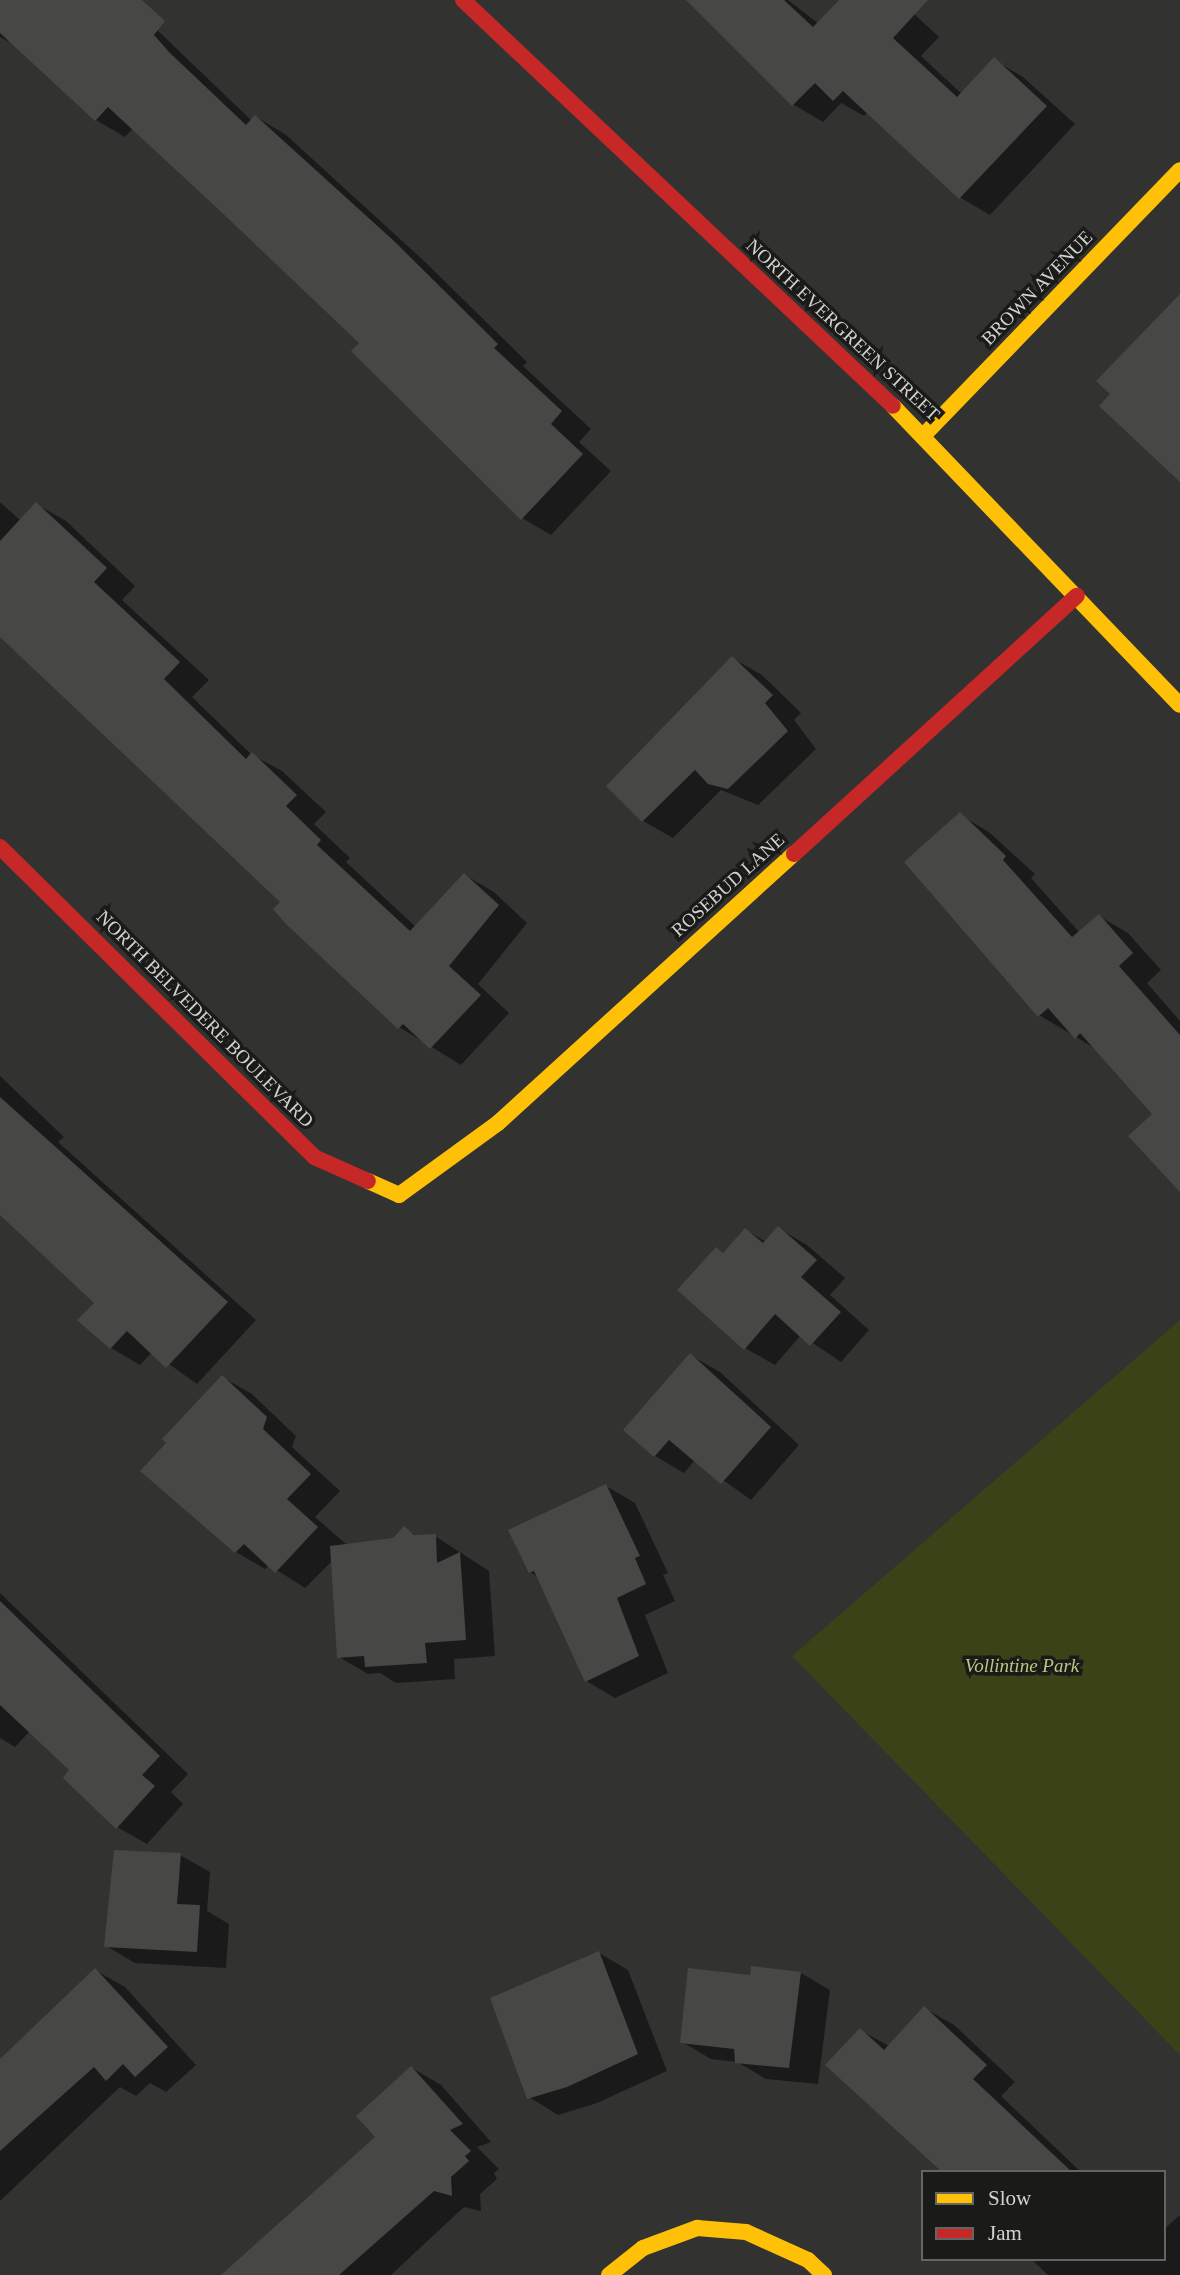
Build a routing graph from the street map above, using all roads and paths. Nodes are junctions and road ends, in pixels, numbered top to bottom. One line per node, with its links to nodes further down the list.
1 (463, 0): 3 (street, NORTH EVERGREEN STREET)
2 (1180, 170): 3 (street, BROWN AVENUE)
3 (924, 435): 4 (street, NORTH EVERGREEN STREET)
4 (1077, 596): 5 (street, NORTH EVERGREEN STREET); 7 (street, ROSEBUD LANE)
5 (1180, 705)
6 (0, 846): 7 (street, NORTH BELVEDERE BOULEVARD)
7 (399, 1195)
8 (609, 2275): 9 (street)
9 (824, 2275)

